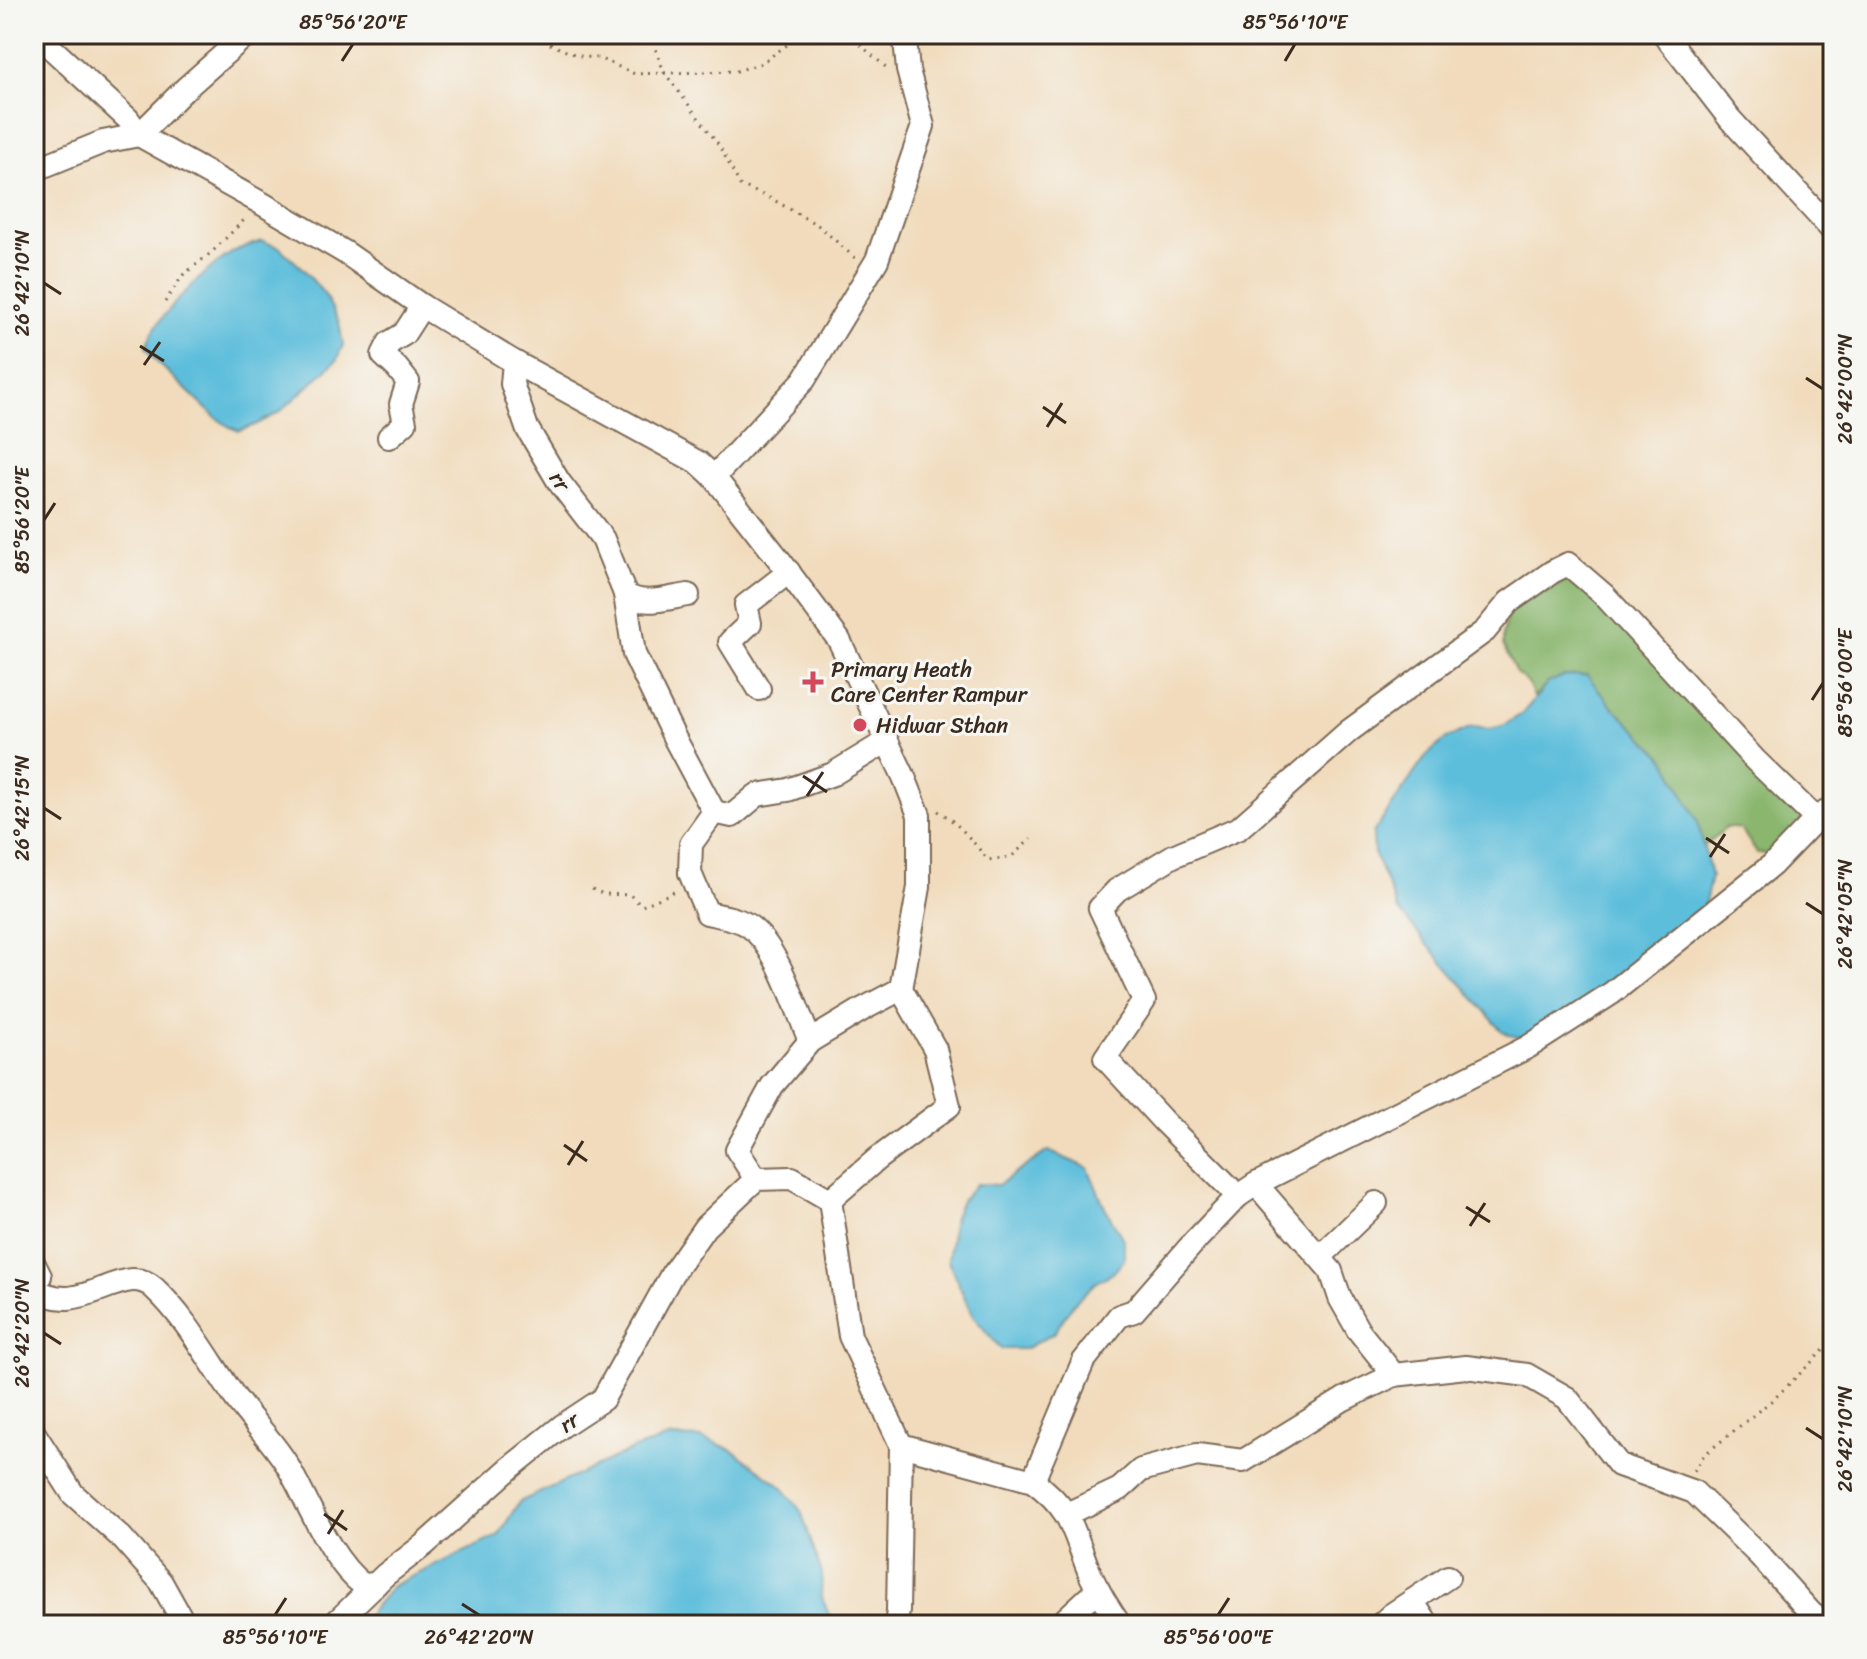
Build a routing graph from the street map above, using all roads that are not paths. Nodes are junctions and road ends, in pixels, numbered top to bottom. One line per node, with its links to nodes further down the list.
1 (36, 34): 5 (street)
2 (247, 34): 5 (street)
3 (908, 34): 11 (street)
4 (1664, 34): 7 (street)
5 (139, 135): 6 (street); 8 (street)
6 (34, 170)
7 (1833, 231)
8 (422, 306): 9 (street); 10 (street)
9 (514, 362): 11 (street); 13 (street, rr)
10 (389, 437)
11 (714, 477): 12 (street)
12 (789, 572): 15 (street); 16 (street)
13 (625, 594): 14 (street); 17 (street, rr)
14 (688, 595)
15 (759, 689)
16 (887, 741): 17 (street); 19 (street)
17 (714, 812): 20 (street)
18 (1824, 813): 22 (street); 22 (street)
19 (901, 989): 20 (street); 23 (street)
20 (810, 1041): 21 (street)
21 (756, 1179): 23 (street); 34 (street, rr)
22 (1247, 1190): 25 (street); 31 (street)
23 (830, 1200): 30 (street)
24 (1376, 1203): 25 (street)
25 (1320, 1257): 28 (street)
26 (34, 1264): 27 (street)
27 (34, 1288): 34 (street)
28 (1394, 1375): 32 (street); 37 (street)
29 (34, 1433): 38 (street)
30 (901, 1445): 31 (street); 40 (street)
31 (1033, 1481): 32 (street)
32 (1067, 1514): 35 (street)
33 (1448, 1577): 36 (street)
34 (376, 1584): 39 (street, rr)
35 (1098, 1589): 41 (street); 42 (street)
36 (1412, 1601): 43 (street); 44 (street)
37 (1811, 1621)
38 (185, 1625)
39 (333, 1625)
40 (896, 1625)
41 (1059, 1625)
42 (1120, 1625)
43 (1380, 1625)
44 (1428, 1625)

